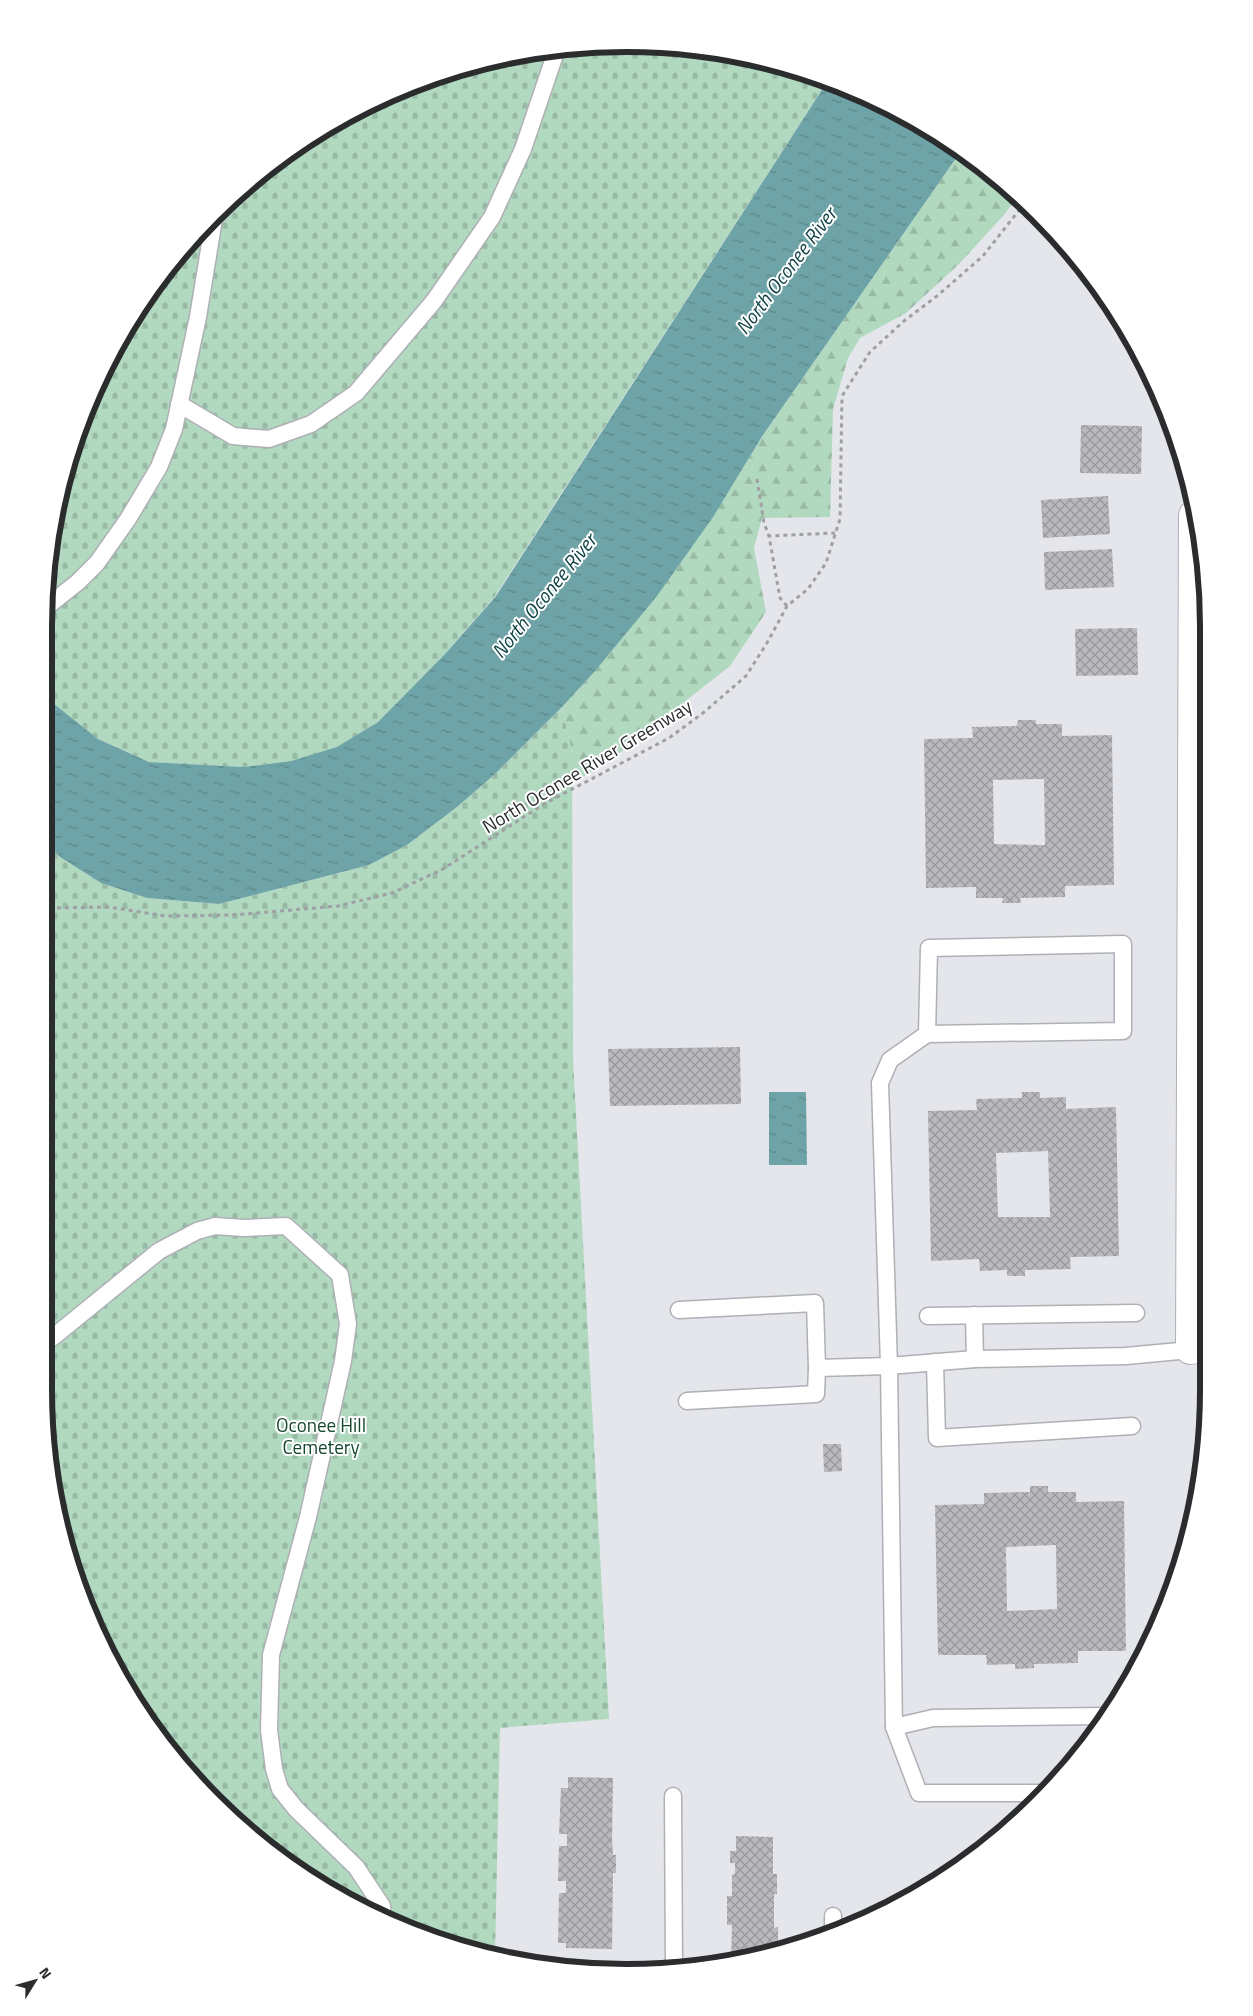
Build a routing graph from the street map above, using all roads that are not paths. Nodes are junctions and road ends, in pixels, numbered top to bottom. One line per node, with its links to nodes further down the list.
1 (554, 57): 3 (lane)
2 (212, 230): 3 (lane)
3 (179, 404): 5 (lane)
4 (1193, 538): 6 (street)
5 (53, 602)
6 (1199, 904): 8 (street)
7 (927, 1034): 7 (lane); 17 (lane)
8 (1198, 1142): 14 (street)
9 (678, 1310): 18 (lane)
10 (1136, 1313): 11 (lane)
11 (974, 1315): 12 (lane); 15 (lane)
12 (928, 1316)
13 (52, 1338): 25 (lane)
14 (1197, 1349): 15 (lane)
15 (975, 1359): 16 (lane)
16 (935, 1362): 17 (lane); 20 (lane)
17 (889, 1366): 18 (lane); 22 (lane)
18 (817, 1368): 19 (lane)
19 (687, 1401)
20 (1132, 1426)
21 (1098, 1716): 22 (lane)
22 (894, 1727): 23 (lane)
23 (1034, 1793)
24 (673, 1796): 26 (lane)
25 (382, 1908)
26 (674, 1961)

